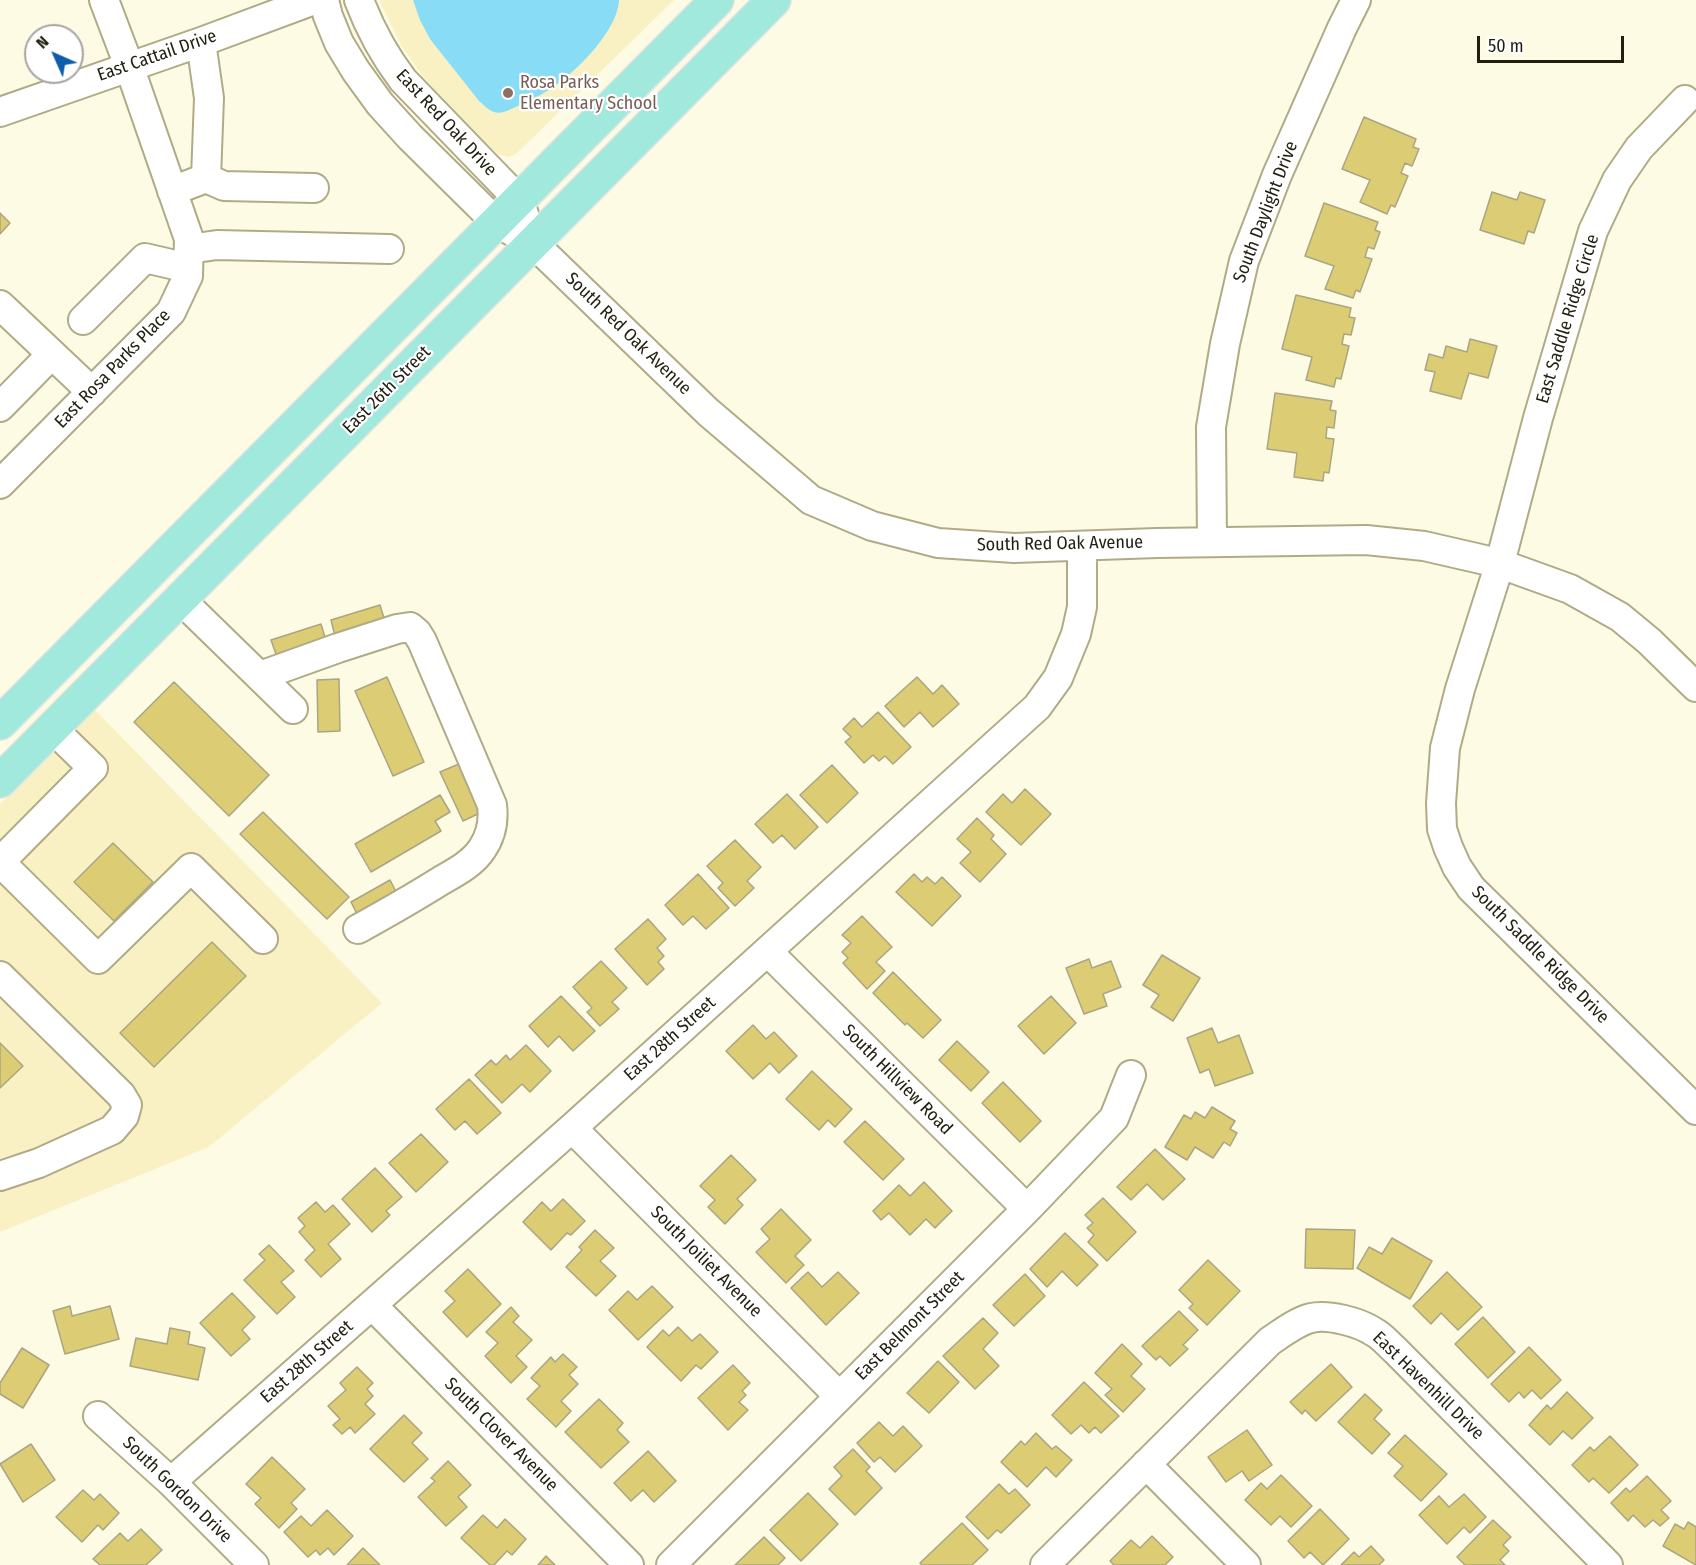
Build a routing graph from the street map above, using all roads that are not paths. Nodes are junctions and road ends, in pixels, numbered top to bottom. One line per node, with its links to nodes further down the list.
1 (104, 0): 9 (street)
2 (314, 0): 8 (street, East Cattail Drive)
3 (324, 0): 16 (street, East Red Oak Drive)
4 (358, 0): 15 (street, East Red Oak Drive)
5 (717, 0): 15 (main road)
6 (774, 0): 17 (main road, East 26th Street)
7 (1356, 0): 26 (street, South Daylight Drive)
8 (201, 42): 9 (street, East Cattail Drive); 12 (street)
9 (129, 66): 11 (street, East Cattail Drive); 14 (street)
10 (1685, 100): 28 (street, East Saddle Ridge Circle)
11 (0, 112)
12 (206, 178): 13 (street); 14 (street)
13 (314, 188)
14 (172, 191): 19 (street)
15 (519, 200): 16 (main road); 17 (street, East Red Oak Drive)
16 (496, 222): 17 (street, South Red Oak Avenue); 33 (main road)
17 (533, 243): 27 (street, South Red Oak Avenue); 29 (main road, East 26th Street)
18 (388, 249): 19 (street)
19 (188, 259): 21 (street); 23 (street, East Rosa Parks Place)
20 (0, 305): 22 (street)
21 (83, 320)
22 (52, 354): 23 (street); 24 (street)
23 (92, 392): 25 (street, East Rosa Parks Place)
24 (0, 406)
25 (0, 484)
26 (1212, 542): 27 (street, South Red Oak Avenue); 28 (street, South Red Oak Avenue)
27 (1083, 546): 39 (street, East 28th Street)
28 (1500, 563): 31 (street, South Red Oak Avenue); 42 (street, South Saddle Ridge Drive)
29 (180, 599): 30 (street); 34 (main road, East 26th Street)
30 (260, 676): 32 (street); 37 (street)
31 (1696, 687)
32 (293, 709)
33 (0, 723)
34 (52, 728): 35 (main road, East 26th Street); 36 (street)
35 (0, 781)
36 (0, 862): 38 (street)
37 (358, 929)
38 (263, 939)
39 (768, 952): 43 (street, East 28th Street); 45 (street, South Hillview Road)
40 (0, 976): 44 (street)
41 (1131, 1075): 45 (street, East Belmont Street)
42 (1696, 1110)
43 (572, 1128): 46 (street, East 28th Street); 47 (street, South Joiliet Avenue)
44 (0, 1176)
45 (1027, 1209): 47 (street, East Belmont Street)
46 (372, 1305): 50 (street, East 28th Street); 52 (street, South Clover Avenue)
47 (839, 1396): 53 (street, East Belmont Street)
48 (98, 1416): 50 (street, South Gordon Drive)
49 (1146, 1464): 54 (street, East Havenhill Drive); 55 (street); 56 (street, East Havenhill Drive)
50 (171, 1482): 51 (street, South Gordon Drive)
51 (254, 1565)
52 (629, 1565)
53 (671, 1565)
54 (1045, 1565)
55 (1246, 1565)
56 (1608, 1565)

